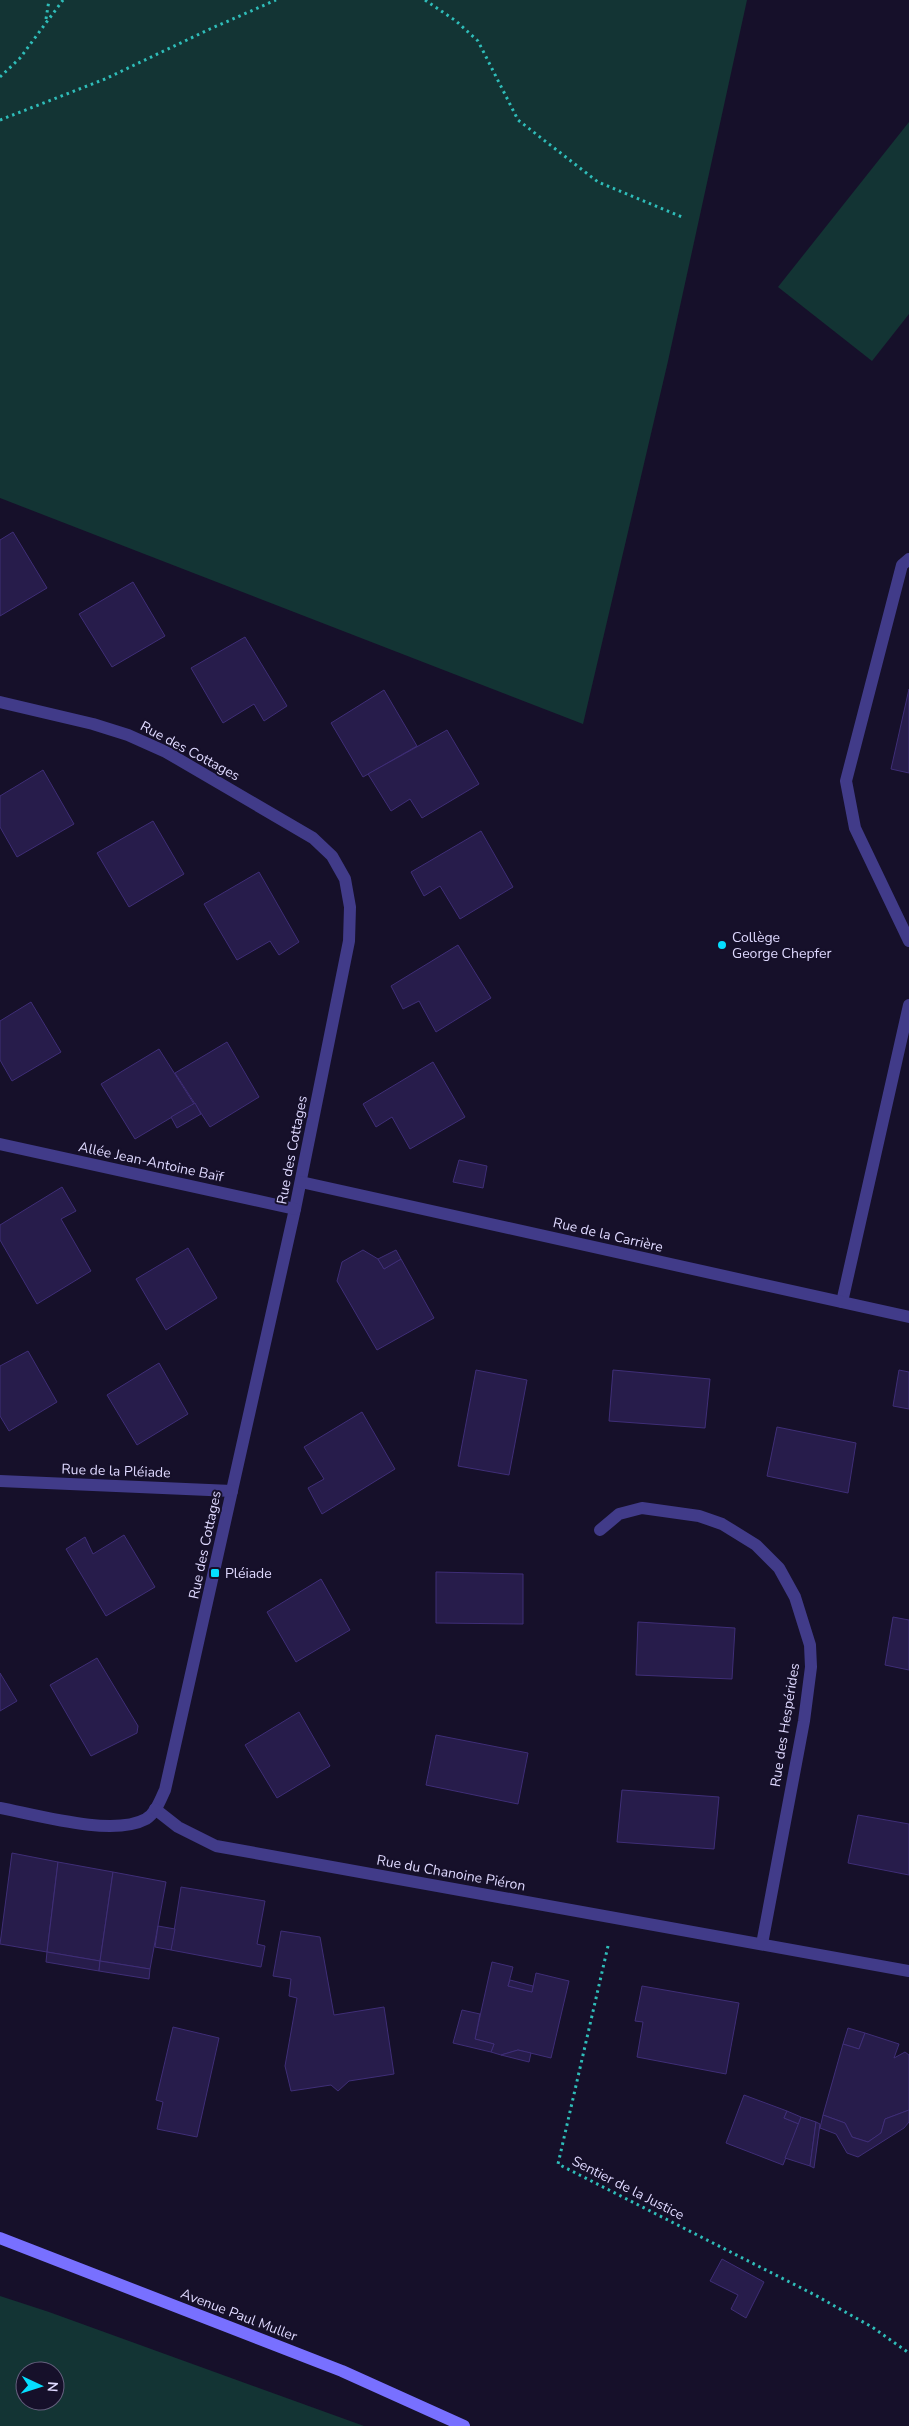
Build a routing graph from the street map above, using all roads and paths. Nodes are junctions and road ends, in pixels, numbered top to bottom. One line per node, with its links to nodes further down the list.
1 (49, 0): 5 (path)
2 (63, 0): 5 (path)
3 (276, 0): 7 (path)
4 (425, 0): 8 (path)
5 (46, 21): 6 (path)
6 (0, 77)
7 (0, 120)
8 (682, 217)
9 (909, 559): 11 (street)
10 (0, 702): 14 (street, Rue des Cottages)
11 (909, 941)
12 (909, 1005): 16 (street)
13 (0, 1144): 15 (street, Allée Jean-Antoine Baïf)
14 (301, 1182): 15 (street, Rue des Cottages); 16 (street, Rue de la Carrière)
15 (295, 1209): 19 (street, Rue des Cottages)
16 (842, 1302): 17 (street, Rue de la Carrière)
17 (909, 1317)
18 (0, 1481): 19 (street, Rue de la Pléiade)
19 (232, 1491): 22 (street, Rue des Cottages)
20 (600, 1530): 24 (street, Rue des Hespérides)
21 (0, 1808): 22 (street)
22 (155, 1810): 23 (street, Rue du Chanoine Piéron)
23 (615, 1918): 24 (street, Rue du Chanoine Piéron); 27 (path, Sentier de la Justice)
24 (762, 1944): 25 (street, Rue du Chanoine Piéron)
25 (909, 1971)
26 (0, 2238): 28 (main road, Avenue Paul Muller)
27 (909, 2353)
28 (464, 2426)

